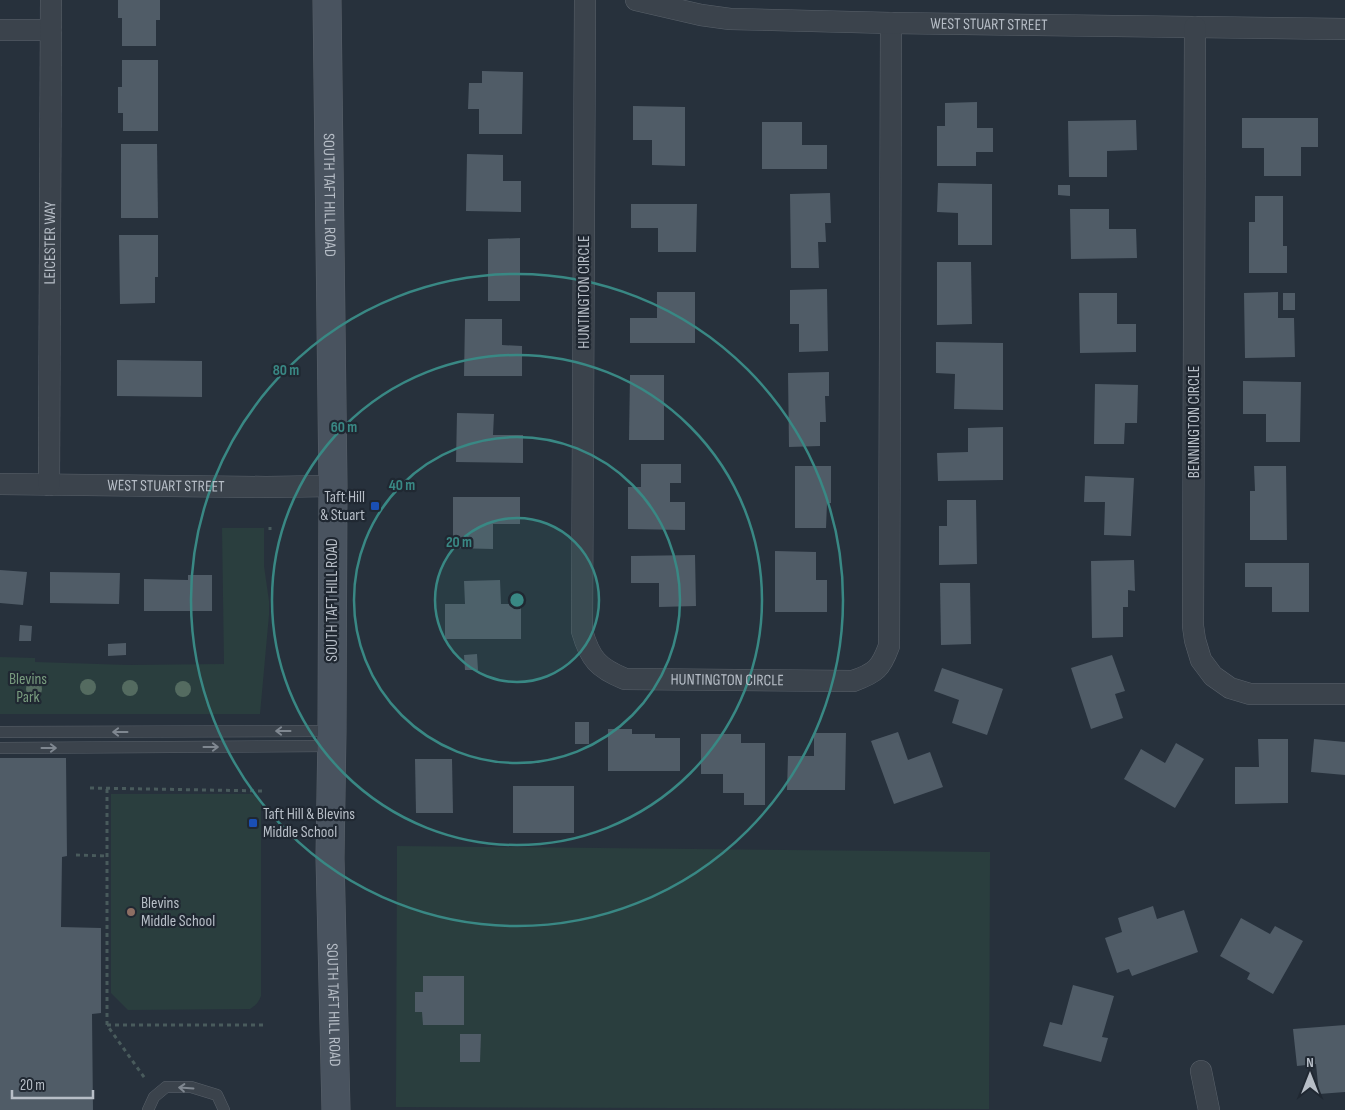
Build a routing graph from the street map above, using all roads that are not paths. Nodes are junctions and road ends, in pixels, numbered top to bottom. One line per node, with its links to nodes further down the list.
1 (51, 0): 9 (street, LEICESTER WAY)
2 (327, 0): 12 (main road, SOUTH TAFT HILL ROAD)
3 (585, 0): 5 (street, HUNTINGTON CIRCLE)
4 (636, 0): 5 (street, WEST STUART STREET)
5 (891, 23): 6 (street, WEST STUART STREET)
6 (1195, 27): 7 (street, WEST STUART STREET); 13 (street, BENNINGTON CIRCLE)
7 (1345, 28)
8 (0, 30): 9 (street)
9 (51, 30): 11 (street, LEICESTER WAY)
10 (0, 484): 11 (street, WEST STUART STREET)
11 (49, 485): 12 (street, WEST STUART STREET)
12 (333, 486): 15 (main road, SOUTH TAFT HILL ROAD)
13 (1345, 694)
14 (0, 732): 15 (lane, one-way to 14)
15 (332, 739): 16 (lane, one-way to 15); 20 (main road, SOUTH TAFT HILL ROAD)
16 (0, 748)
17 (1200, 1071): 21 (street)
18 (148, 1110): 19 (lane, one-way to 18)
19 (224, 1110)
20 (336, 1110)
21 (1209, 1110)

